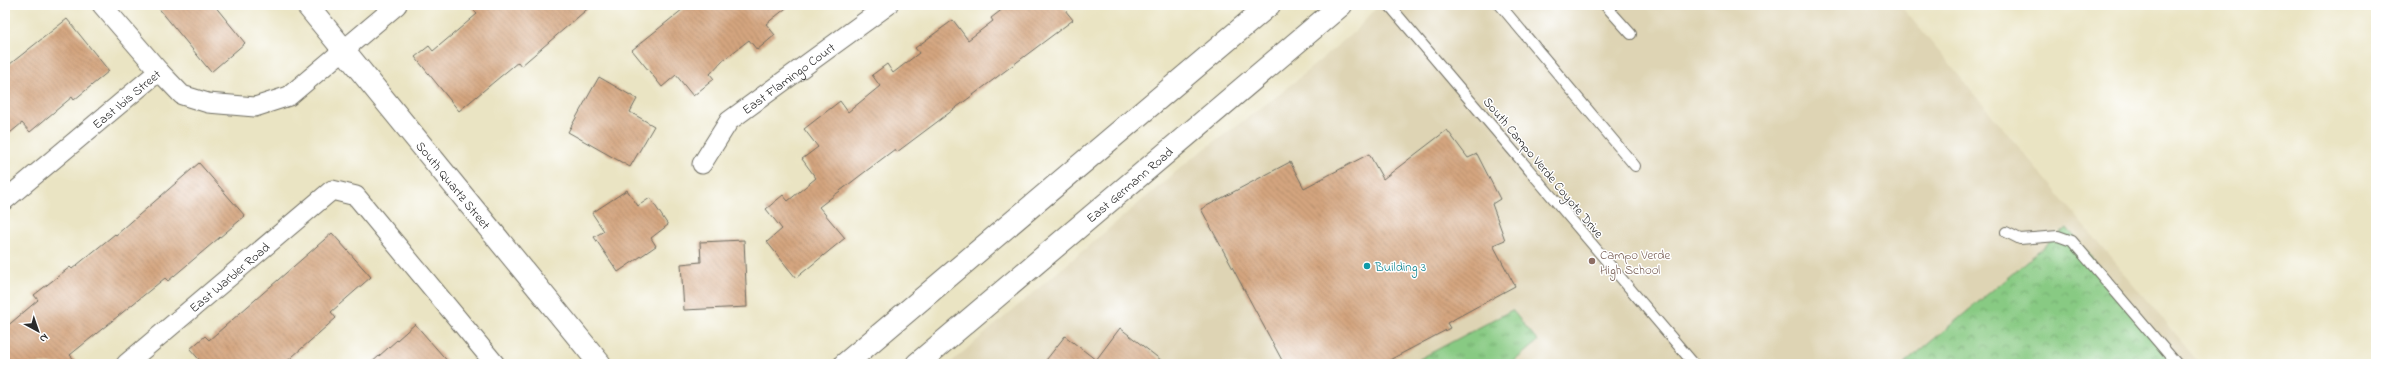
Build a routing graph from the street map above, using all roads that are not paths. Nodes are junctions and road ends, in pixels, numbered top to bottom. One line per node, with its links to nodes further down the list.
1 (102, 5): 12 (street)
2 (307, 5): 11 (main road, South Quartz Street)
3 (397, 5): 11 (street, East Ibis Street)
4 (888, 5): 13 (street, East Flamingo Court)
5 (1269, 5): 20 (main road)
6 (1341, 5): 21 (main road, East Germann Road)
7 (1389, 5): 22 (lane, South Campo Verde Coyote Drive)
8 (1500, 5): 14 (lane)
9 (1606, 5): 10 (lane)
10 (1631, 34)
11 (344, 50): 12 (street, East Ibis Street); 19 (main road, South Quartz Street)
12 (160, 71): 15 (street, East Ibis Street)
13 (702, 164)
14 (1635, 166)
15 (5, 200)
16 (2006, 232): 23 (lane)
17 (126, 364): 18 (street, East Warbler Road)
18 (494, 364)
19 (600, 364)
20 (845, 364)
21 (917, 364)
22 (1694, 364)
23 (2177, 364)

